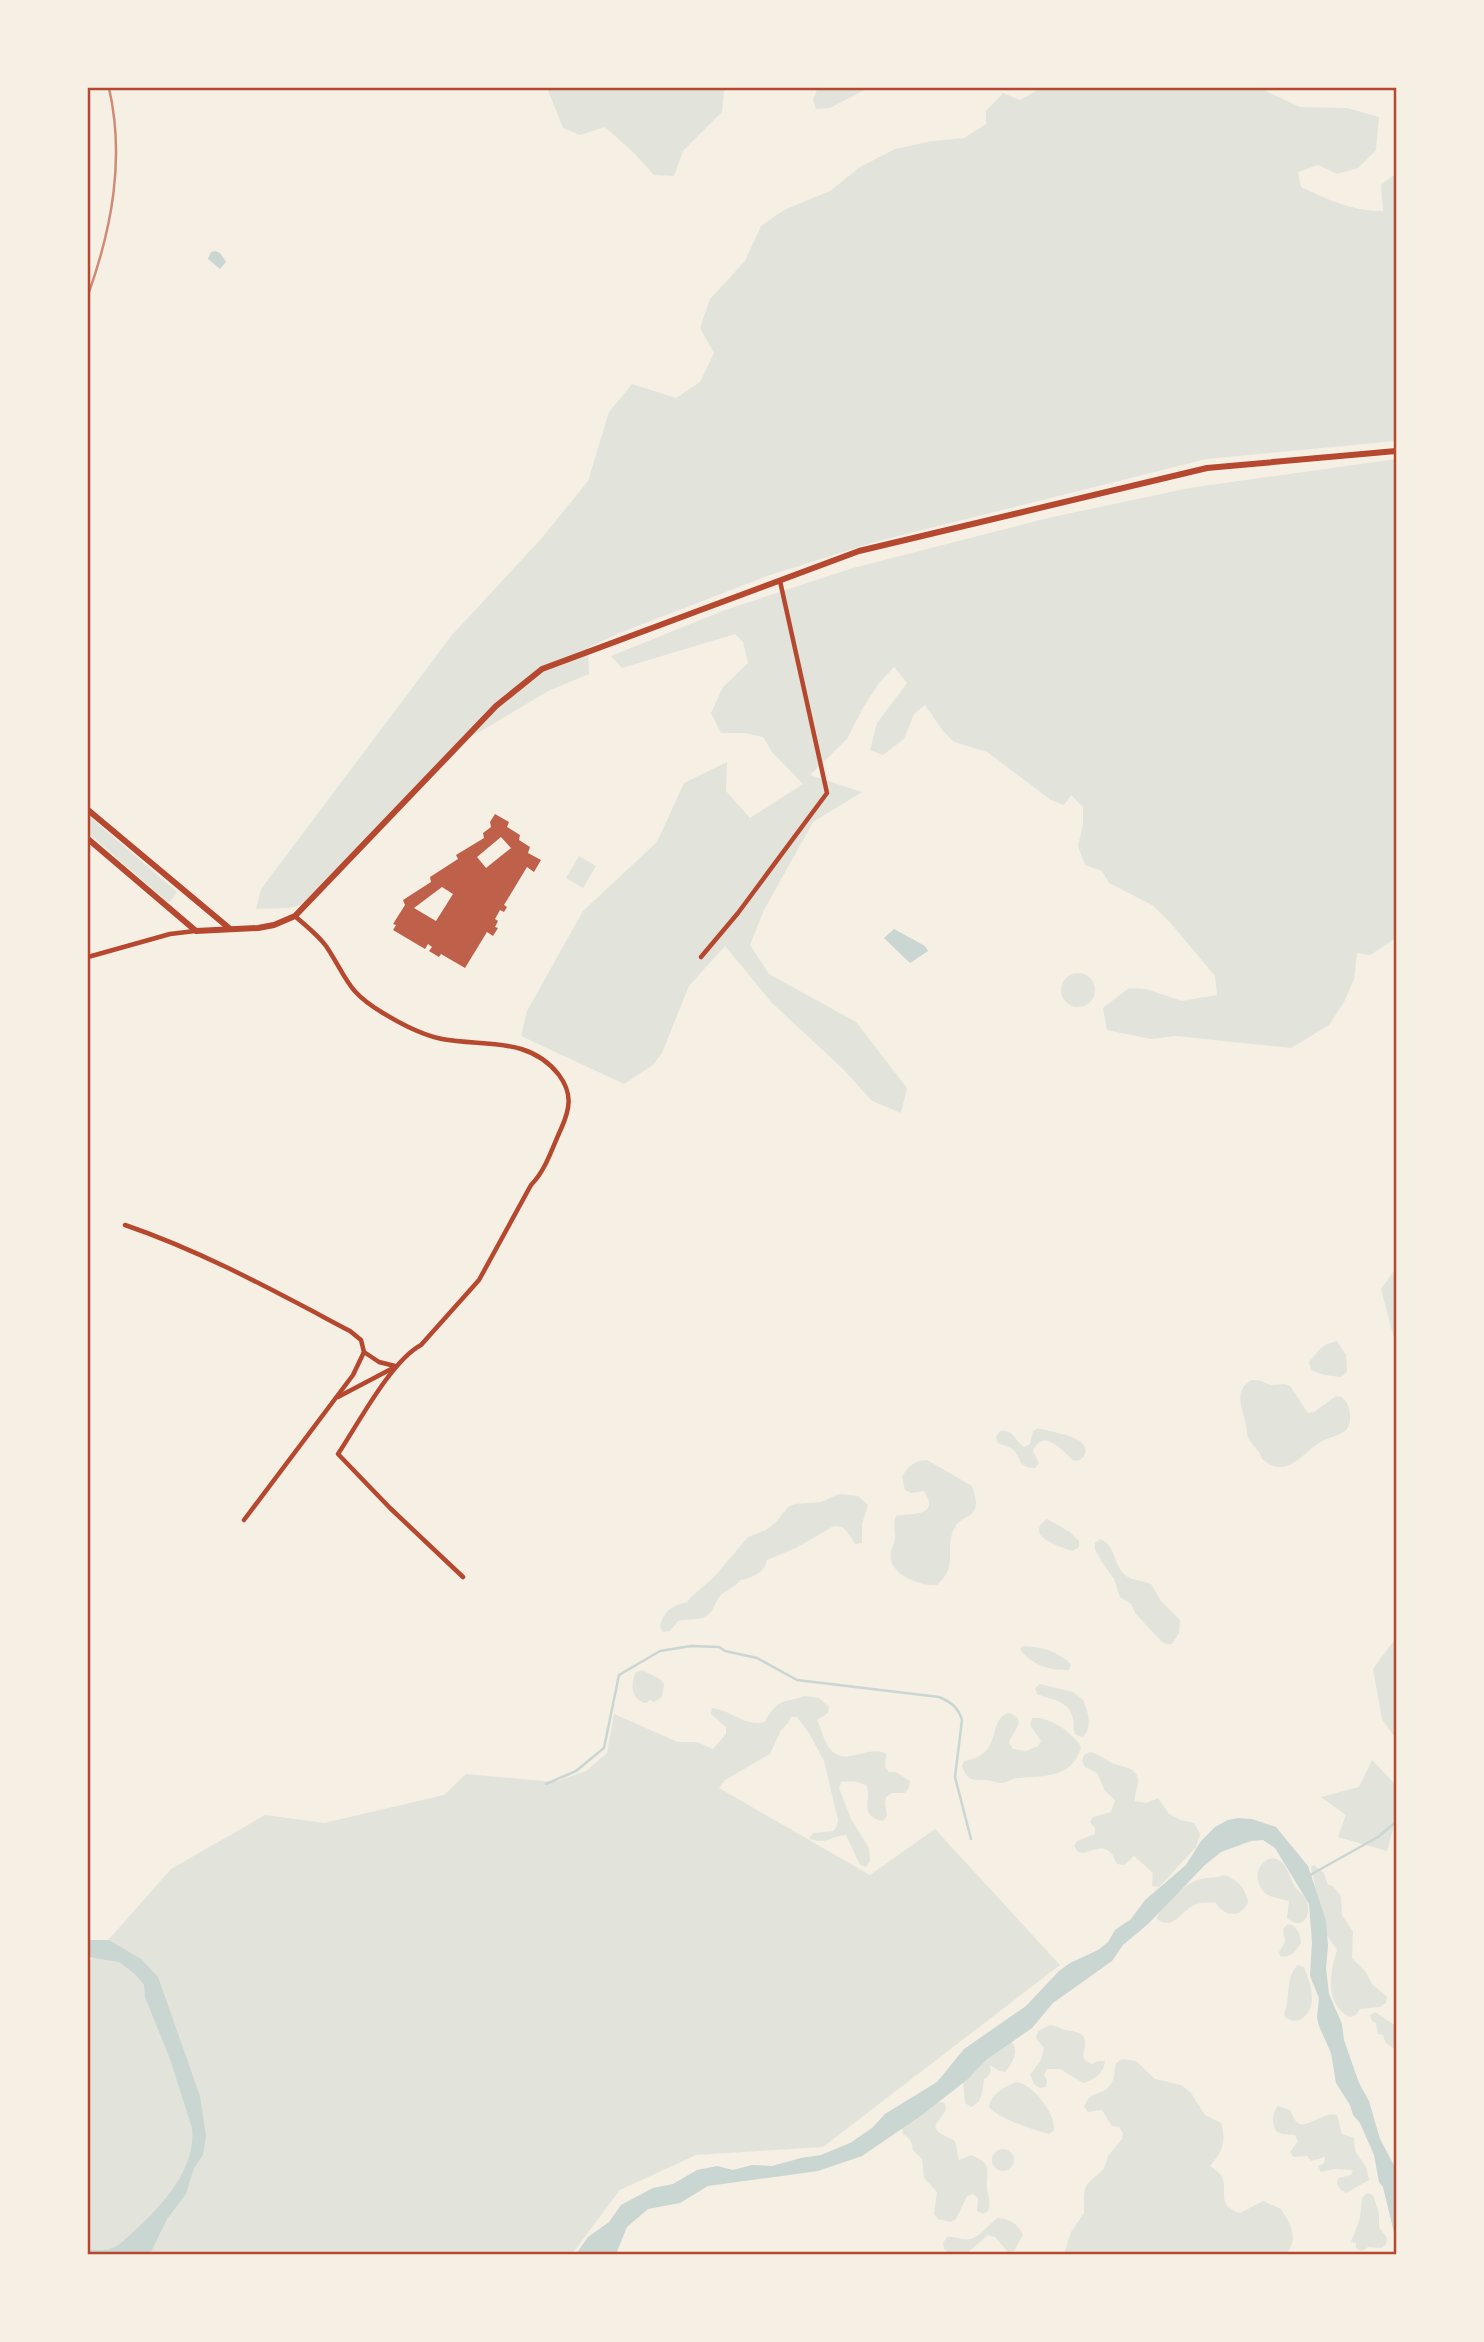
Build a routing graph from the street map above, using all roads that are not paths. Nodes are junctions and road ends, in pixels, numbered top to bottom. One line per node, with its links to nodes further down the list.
1 (1396, 451): 2 (main road)
2 (780, 580): 5 (main road); 9 (street)
3 (88, 810): 6 (main road)
4 (88, 839): 7 (main road)
5 (295, 916): 6 (main road); 12 (street)
6 (229, 928): 7 (main road)
7 (196, 931): 8 (street)
8 (88, 957)
9 (701, 957)
10 (125, 1225): 11 (street)
11 (365, 1352): 12 (street); 13 (street)
12 (396, 1366): 13 (street); 15 (street)
13 (335, 1399): 14 (street)
14 (244, 1520)
15 (463, 1577)

